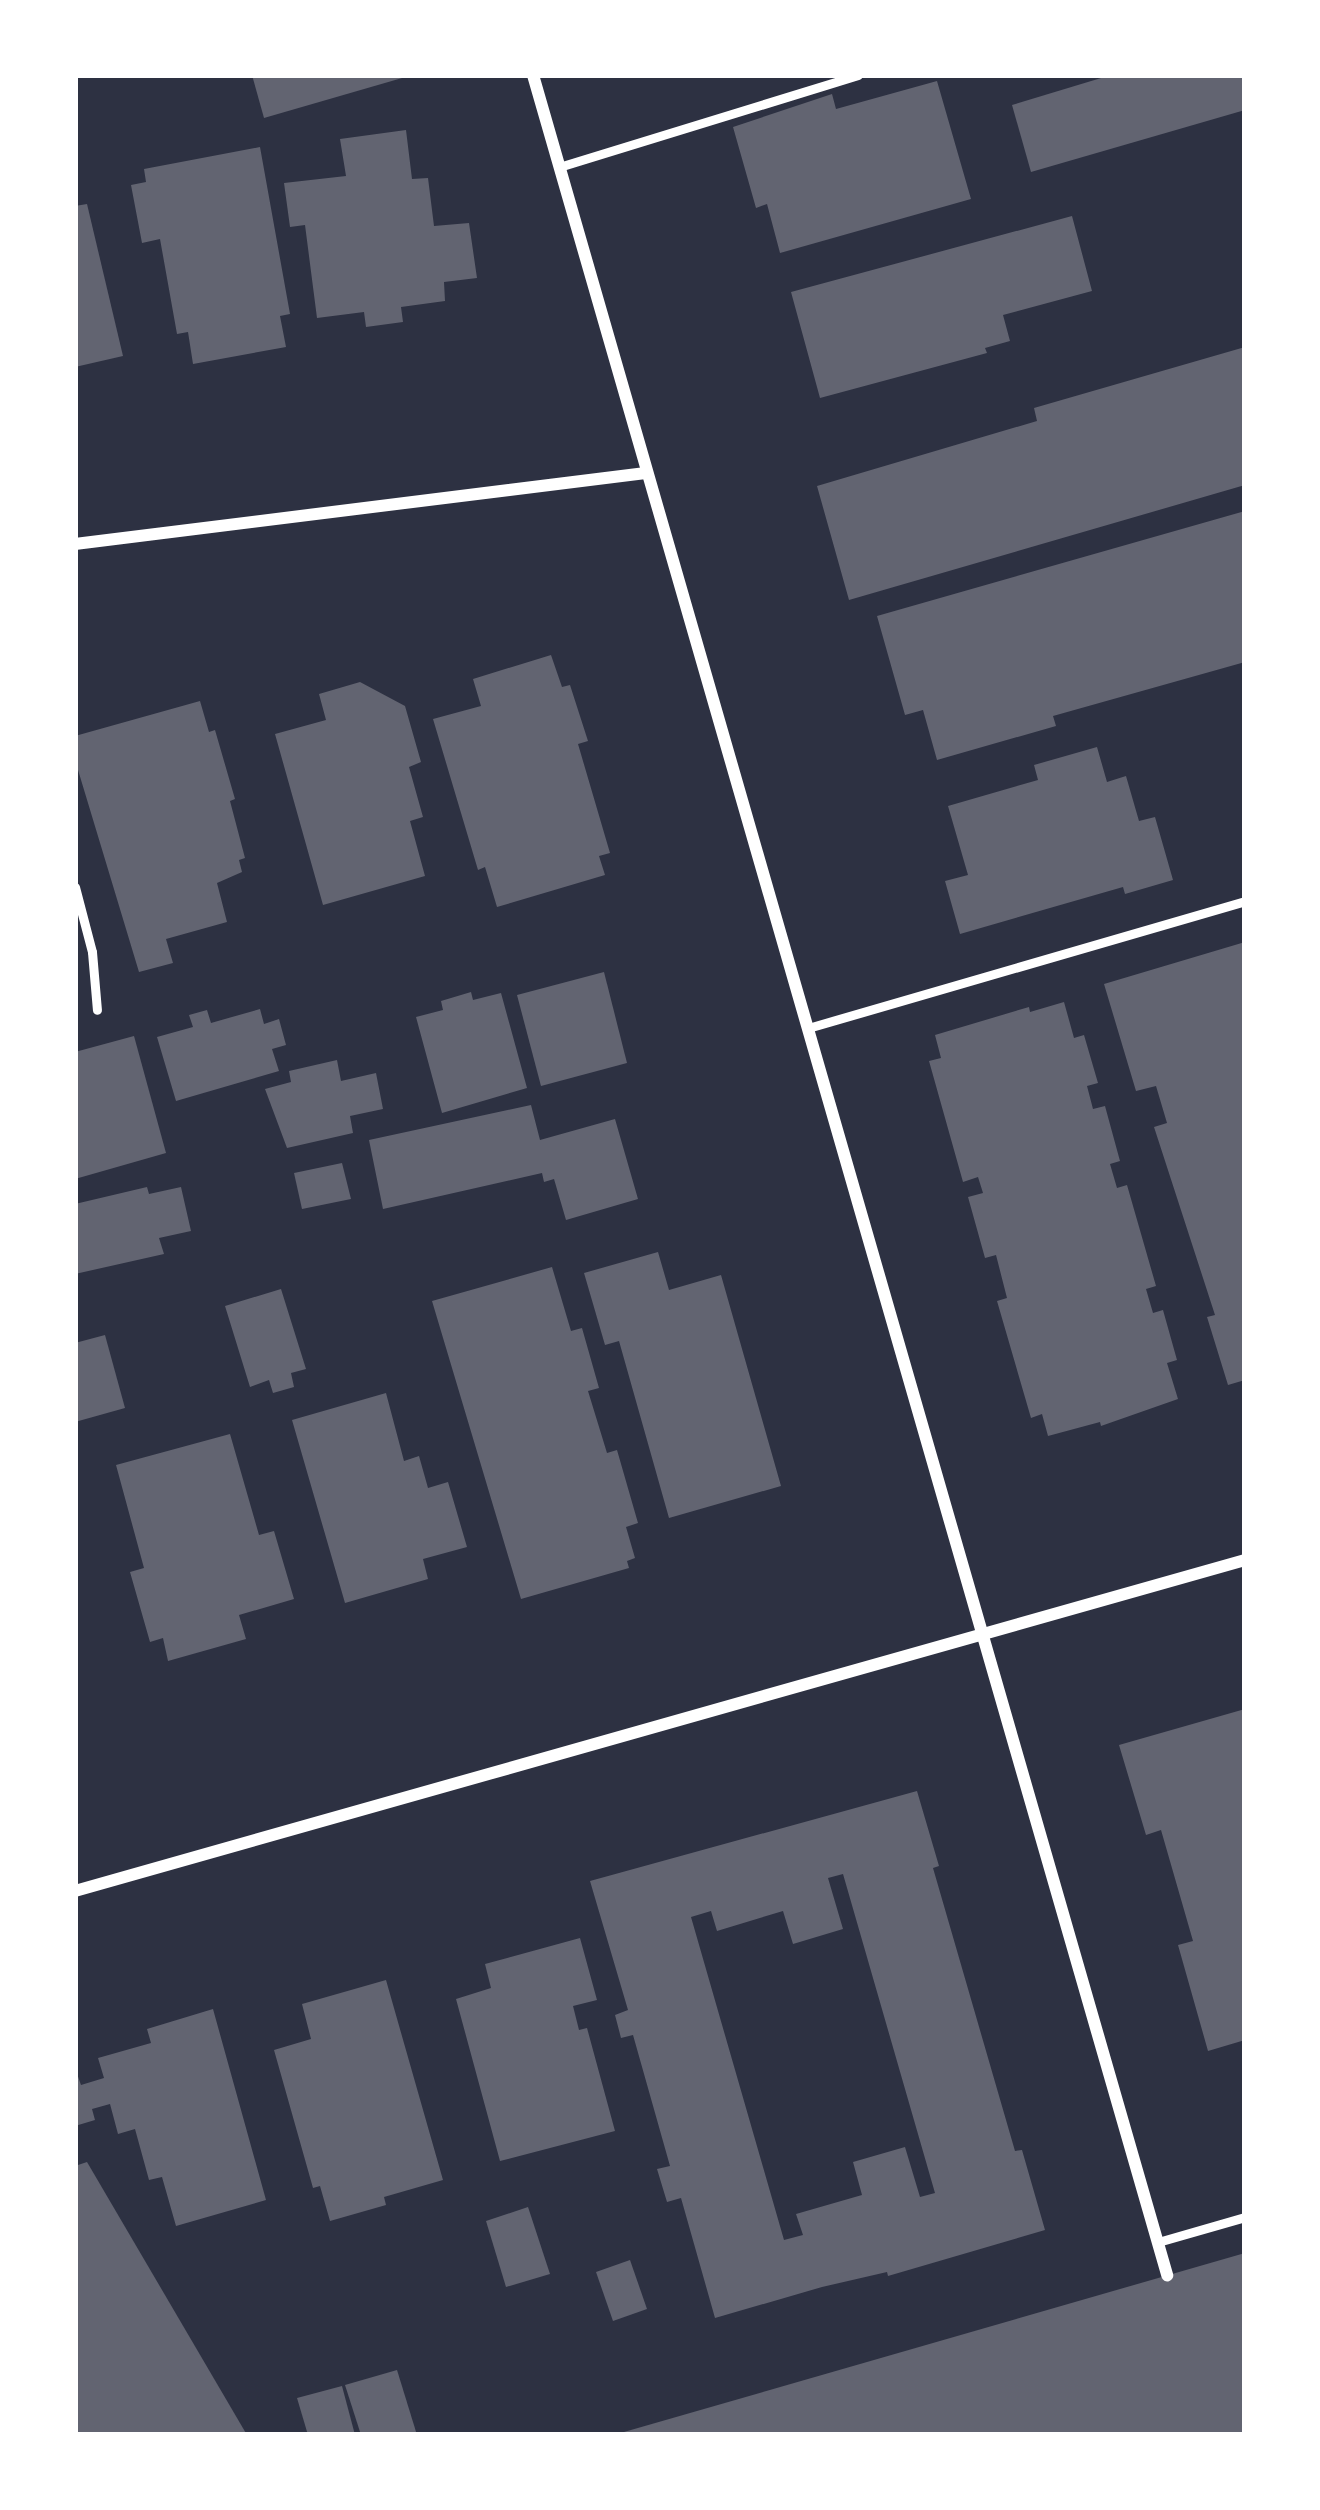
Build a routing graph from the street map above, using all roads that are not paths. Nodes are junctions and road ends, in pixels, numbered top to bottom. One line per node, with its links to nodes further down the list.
1 (533, 75): 3 (street)
2 (858, 75): 3 (lane)
3 (559, 167): 4 (street)
4 (646, 473): 5 (street); 9 (street)
5 (75, 544)
6 (75, 887): 8 (lane)
7 (1245, 901): 9 (lane)
8 (97, 1010)
9 (808, 1028): 11 (street)
10 (1245, 1560): 11 (street)
11 (985, 1638): 12 (street); 14 (street)
12 (75, 1891)
13 (1245, 2216): 14 (lane)
14 (1158, 2242): 15 (street)
15 (1167, 2276)

